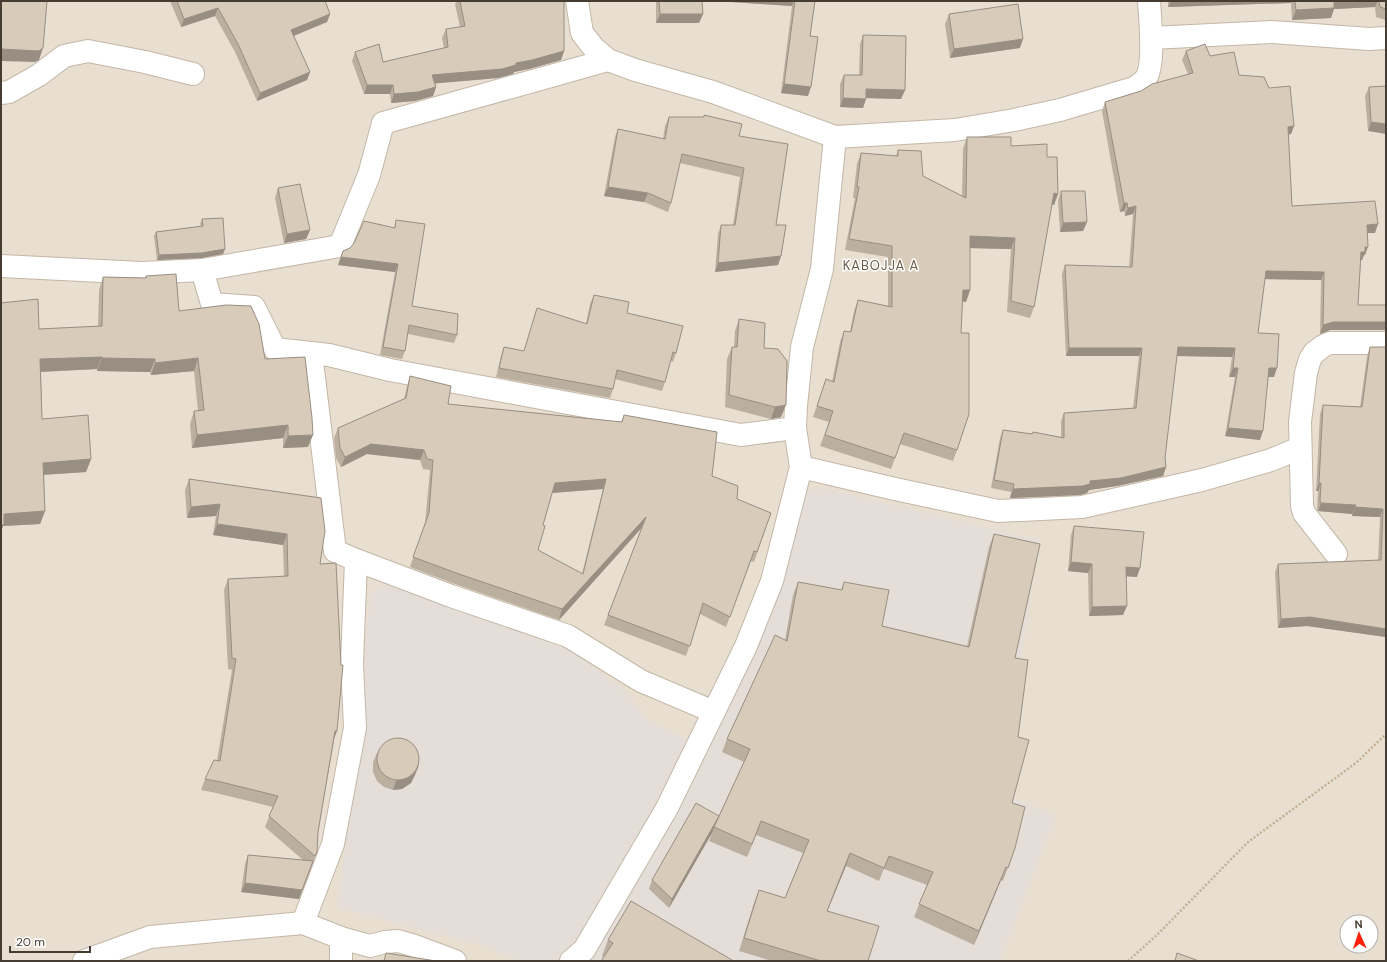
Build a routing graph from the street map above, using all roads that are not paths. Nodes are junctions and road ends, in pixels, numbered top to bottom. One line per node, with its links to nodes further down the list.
1 (577, 1): 5 (street)
2 (1149, 1): 3 (street)
3 (1151, 38): 4 (street); 8 (street)
4 (1386, 38)
5 (608, 60): 8 (street); 10 (street)
6 (192, 74): 7 (street)
7 (1, 93)
8 (835, 137): 13 (street)
9 (1, 266): 10 (street)
10 (202, 270): 12 (street)
11 (1386, 342): 14 (street)
12 (311, 353): 13 (street); 17 (street)
13 (795, 428): 15 (street)
14 (1300, 448): 15 (street); 16 (street)
15 (800, 467): 18 (street)
16 (1336, 554)
17 (356, 560): 18 (street); 19 (street)
18 (714, 712): 24 (street)
19 (303, 923): 20 (street); 21 (street)
20 (341, 938): 22 (street); 23 (street)
21 (84, 961)
22 (341, 961)
23 (455, 961)
24 (571, 961)

